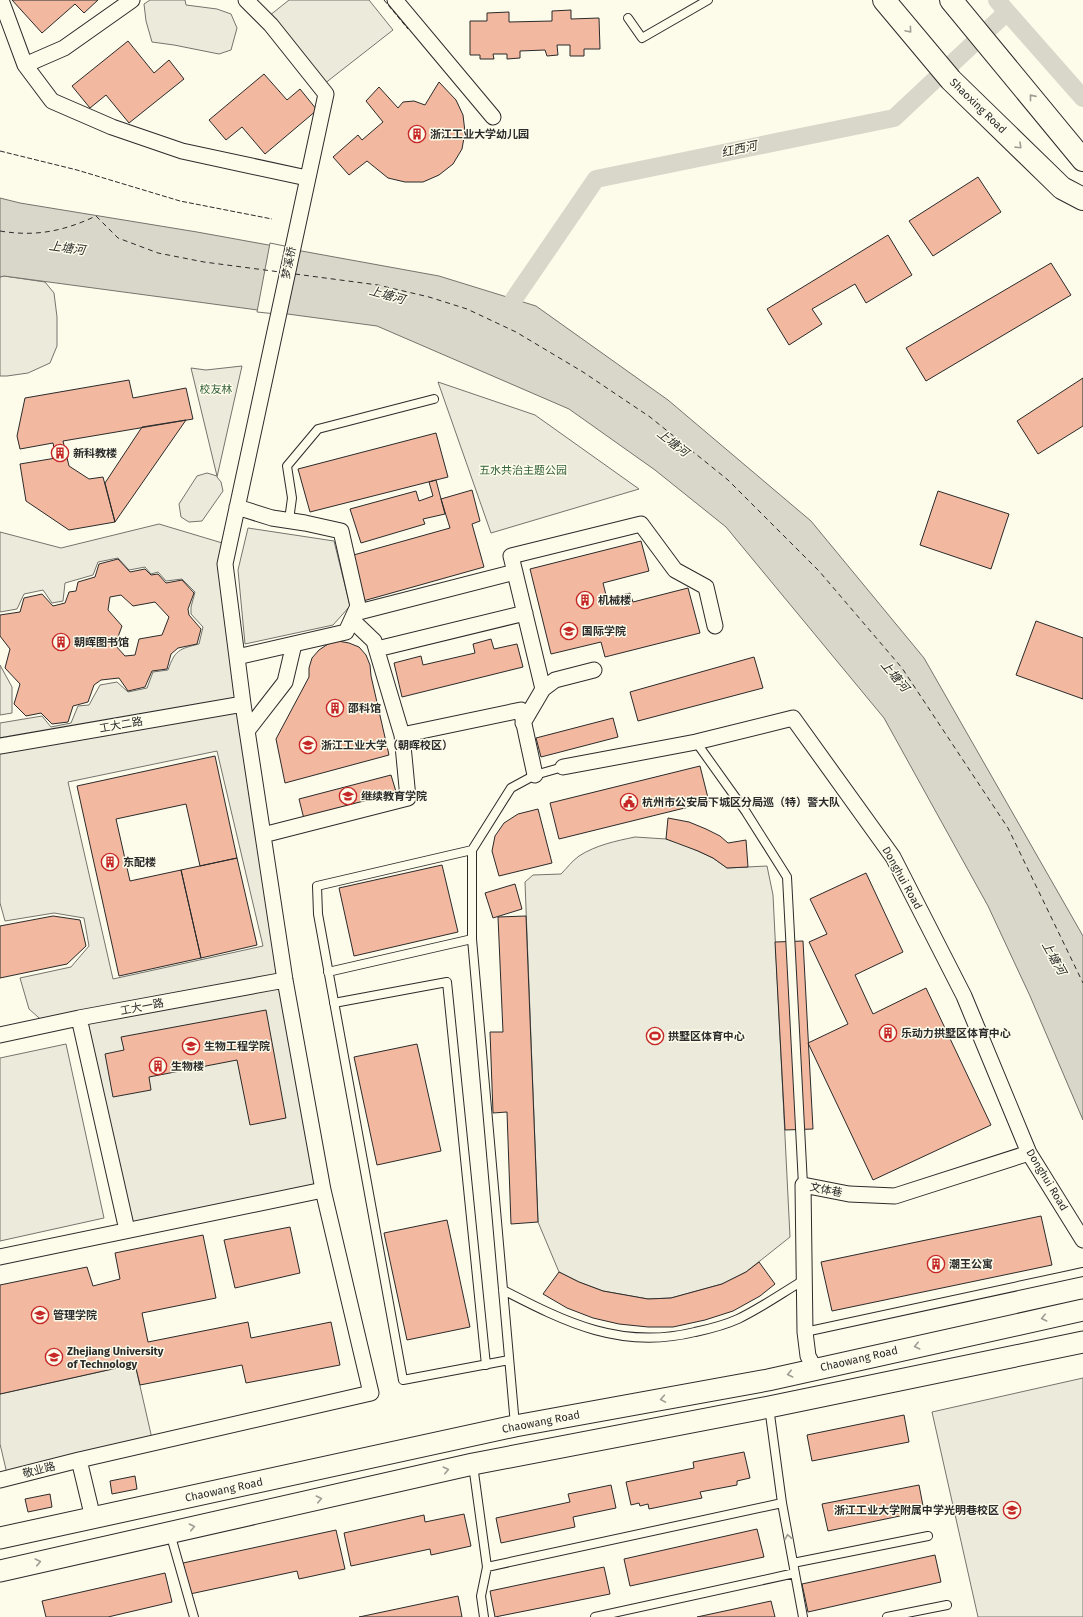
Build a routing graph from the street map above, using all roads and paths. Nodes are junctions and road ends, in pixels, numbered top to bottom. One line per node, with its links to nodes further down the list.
1 (1, 0): 9 (street)
2 (132, 0): 9 (street)
3 (246, 0): 12 (street, 梦溪桥)
4 (395, 0): 10 (street)
5 (708, 0): 8 (lane)
6 (884, 0): 13 (main road, Shaoxing Road, one-way to 13)
7 (951, 0): 11 (main road, one-way to 7)
8 (628, 18)
9 (25, 65): 12 (street)
10 (493, 117)
11 (1083, 160)
12 (307, 178): 15 (street, 梦溪桥)
13 (1083, 199)
14 (434, 399): 16 (lane)
15 (237, 507): 16 (street); 23 (street, 梦溪桥)
16 (289, 520): 19 (street)
17 (515, 572): 18 (street); 19 (street); 20 (street)
18 (525, 613): 22 (street); 25 (street)
19 (354, 616): 21 (street); 22 (street)
20 (715, 626)
21 (294, 644): 23 (street); 28 (street)
22 (377, 649): 29 (street)
23 (237, 657): 26 (street, 梦溪桥)
24 (594, 670): 25 (street)
25 (543, 689): 27 (street)
26 (243, 704): 28 (street, 梦溪桥); 31 (street, 工大二路)
27 (524, 723): 29 (street); 33 (street)
28 (247, 731): 34 (street, 梦溪桥)
29 (402, 735): 34 (street)
30 (696, 742): 32 (street, Donghui Road); 42 (street, Donghui Road); 43 (lane)
31 (0, 746)
32 (563, 767): 33 (lane)
33 (535, 775): 35 (lane)
34 (263, 835): 38 (street, 梦溪桥)
35 (472, 850): 36 (lane); 37 (lane)
36 (472, 939): 37 (lane); 50 (lane)
37 (328, 972): 39 (lane)
38 (285, 980): 40 (street, 工大一路); 44 (street, 梦溪桥)
39 (334, 1003): 55 (lane); 55 (lane)
40 (79, 1018): 41 (street, 工大一路); 45 (street)
41 (0, 1035)
42 (1029, 1153): 43 (street, 文体巷); 46 (street, Donghui Road)
43 (802, 1185): 49 (street, 文体巷)
44 (323, 1190): 45 (street); 59 (street, 敬业路)
45 (128, 1230): 47 (street)
46 (1083, 1240)
47 (0, 1258)
48 (1083, 1272): 52 (lane)
49 (804, 1280): 50 (lane); 52 (street, 文体巷)
50 (503, 1290): 54 (lane)
51 (1083, 1310): 56 (main road, Chaowang Road, one-way to 56)
52 (805, 1332): 56 (street, 文体巷)
53 (1083, 1342): 57 (main road)
54 (509, 1360): 55 (lane); 58 (lane)
55 (486, 1365)
56 (815, 1369): 58 (main road, Chaowang Road, one-way to 58)
57 (769, 1407): 60 (main road); 62 (lane)
58 (515, 1426): 63 (main road, Chaowang Road)
59 (79, 1460): 61 (street, 敬业路); 63 (street)
60 (473, 1464): 64 (main road, one-way to 60); 68 (lane)
61 (0, 1480)
62 (782, 1503): 67 (lane, one-way to 62); 68 (lane)
63 (93, 1518): 66 (main road, Chaowang Road)
64 (170, 1532): 69 (main road, one-way to 64); 72 (lane)
65 (928, 1536): 67 (lane)
66 (0, 1538)
67 (793, 1563): 70 (lane)
68 (487, 1567): 73 (lane)
69 (0, 1571)
70 (795, 1574): 74 (lane); 75 (lane)
71 (947, 1605): 76 (lane)
72 (194, 1617)
73 (484, 1617)
74 (594, 1617)
75 (804, 1617)
76 (887, 1617)

